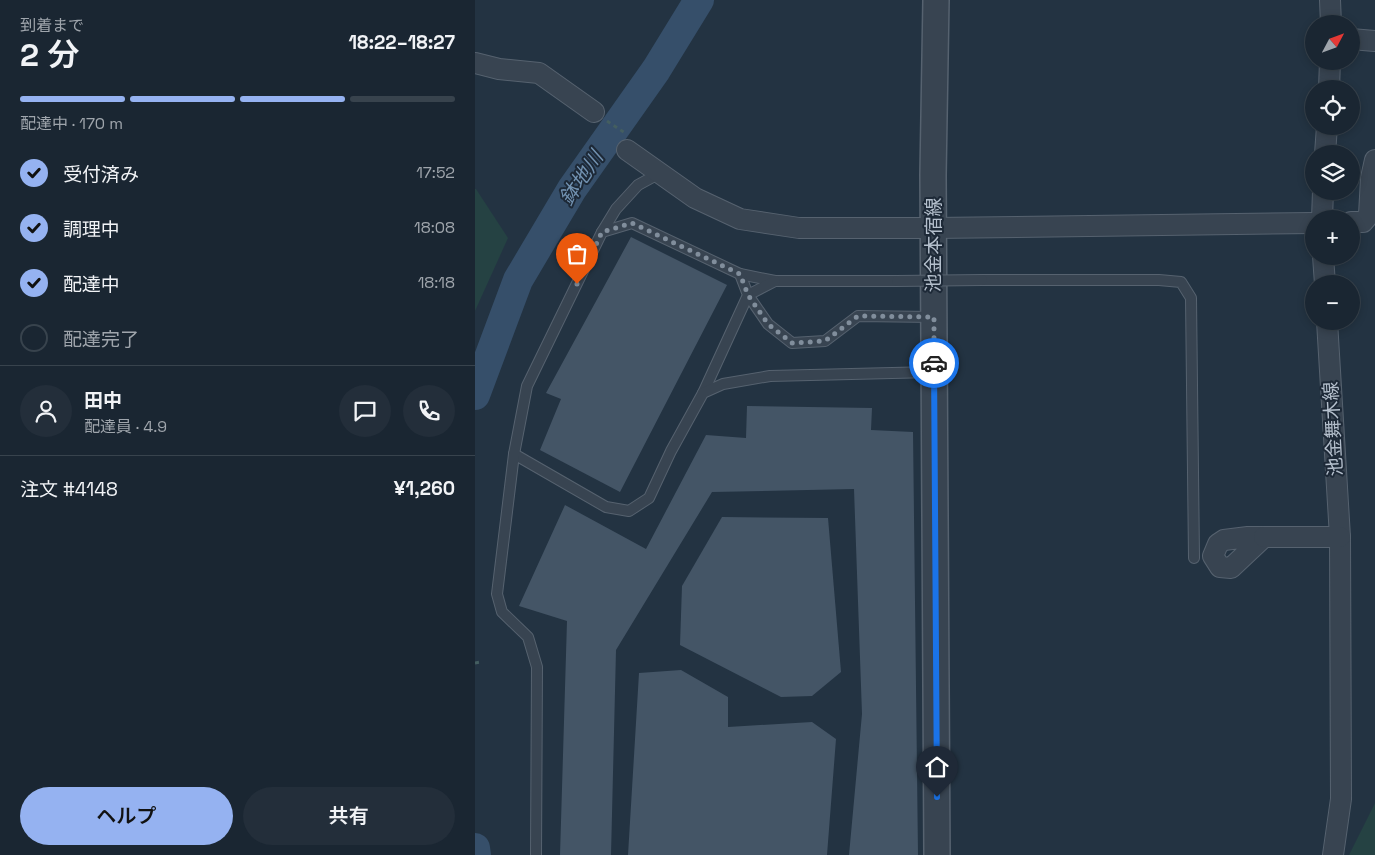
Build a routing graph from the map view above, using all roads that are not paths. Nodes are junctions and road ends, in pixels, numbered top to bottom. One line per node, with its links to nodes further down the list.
1 (936, 0): 13 (street, 池金本宿線)
2 (1330, 0): 3 (street)
3 (1331, 15)
4 (1360, 40): 5 (street)
5 (1375, 41)
6 (475, 63): 7 (street)
7 (594, 112)
8 (628, 143): 10 (street)
9 (1375, 160): 11 (street)
10 (660, 173): 13 (street); 14 (lane)
11 (1360, 222)
12 (1305, 223): 13 (street)
13 (933, 228): 18 (street, 池金本宿線)
14 (602, 232): 15 (lane); 22 (lane)
15 (740, 274): 16 (lane); 17 (lane)
16 (775, 281): 17 (lane); 25 (lane, bridge)
17 (748, 295): 18 (lane); 21 (lane)
18 (934, 317): 20 (street, 池金本宿線)
19 (1328, 330): 24 (street, 池金舞木線)
20 (934, 372): 21 (lane); 27 (street, 池金本宿線)
21 (703, 392): 22 (lane)
22 (514, 454): 26 (lane)
23 (1264, 537): 24 (street)
24 (1340, 537): 28 (street, 池金舞木線)
25 (1194, 558)
26 (536, 855)
27 (937, 855)
28 (1333, 855)

